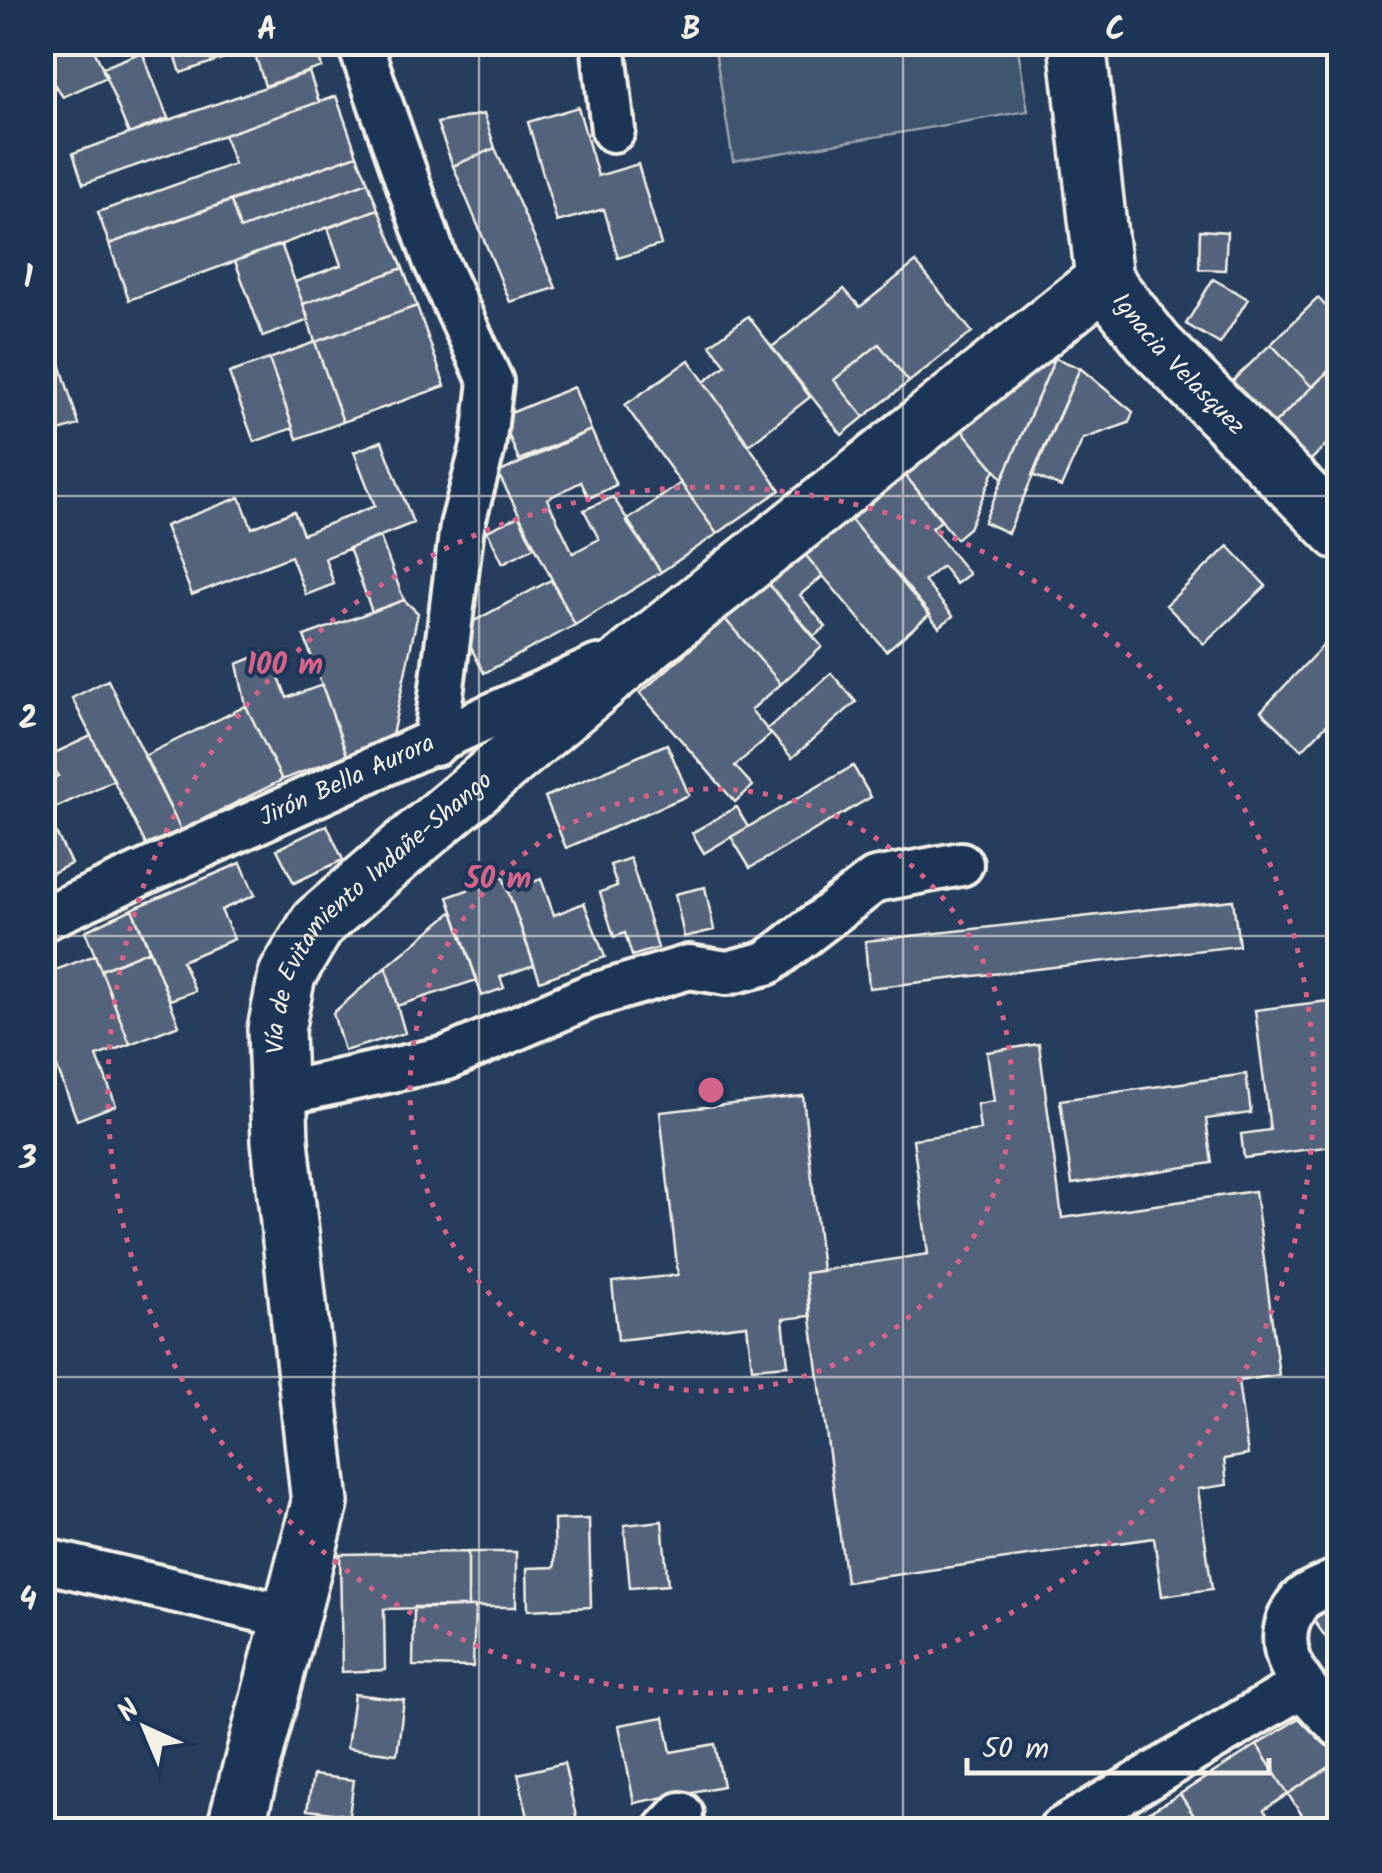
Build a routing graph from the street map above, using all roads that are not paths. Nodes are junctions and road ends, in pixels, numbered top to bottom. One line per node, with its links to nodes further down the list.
1 (359, 42): 8 (street)
2 (604, 42): 4 (street)
3 (1078, 42): 5 (main road, Ignacia Velasquez)
4 (613, 130)
5 (1104, 280): 6 (main road, Ignacia Velasquez); 7 (main road, Vía de Evitamiento Indañe-Shango)
6 (1340, 532)
7 (651, 641): 8 (street, Jirón Bella Aurora); 11 (main road, Vía de Evitamiento Indañe-Shango)
8 (435, 744): 10 (street, Jirón Bella Aurora)
9 (961, 864): 11 (street)
10 (42, 919)
11 (280, 1094): 14 (main road, Vía de Evitamiento Indañe-Shango)
12 (42, 1560): 14 (street)
13 (1340, 1580): 15 (street)
14 (290, 1617): 17 (main road, Vía de Evitamiento Indañe-Shango)
15 (1300, 1687): 16 (street); 18 (street)
16 (1340, 1726)
17 (235, 1830)
18 (1060, 1830)

